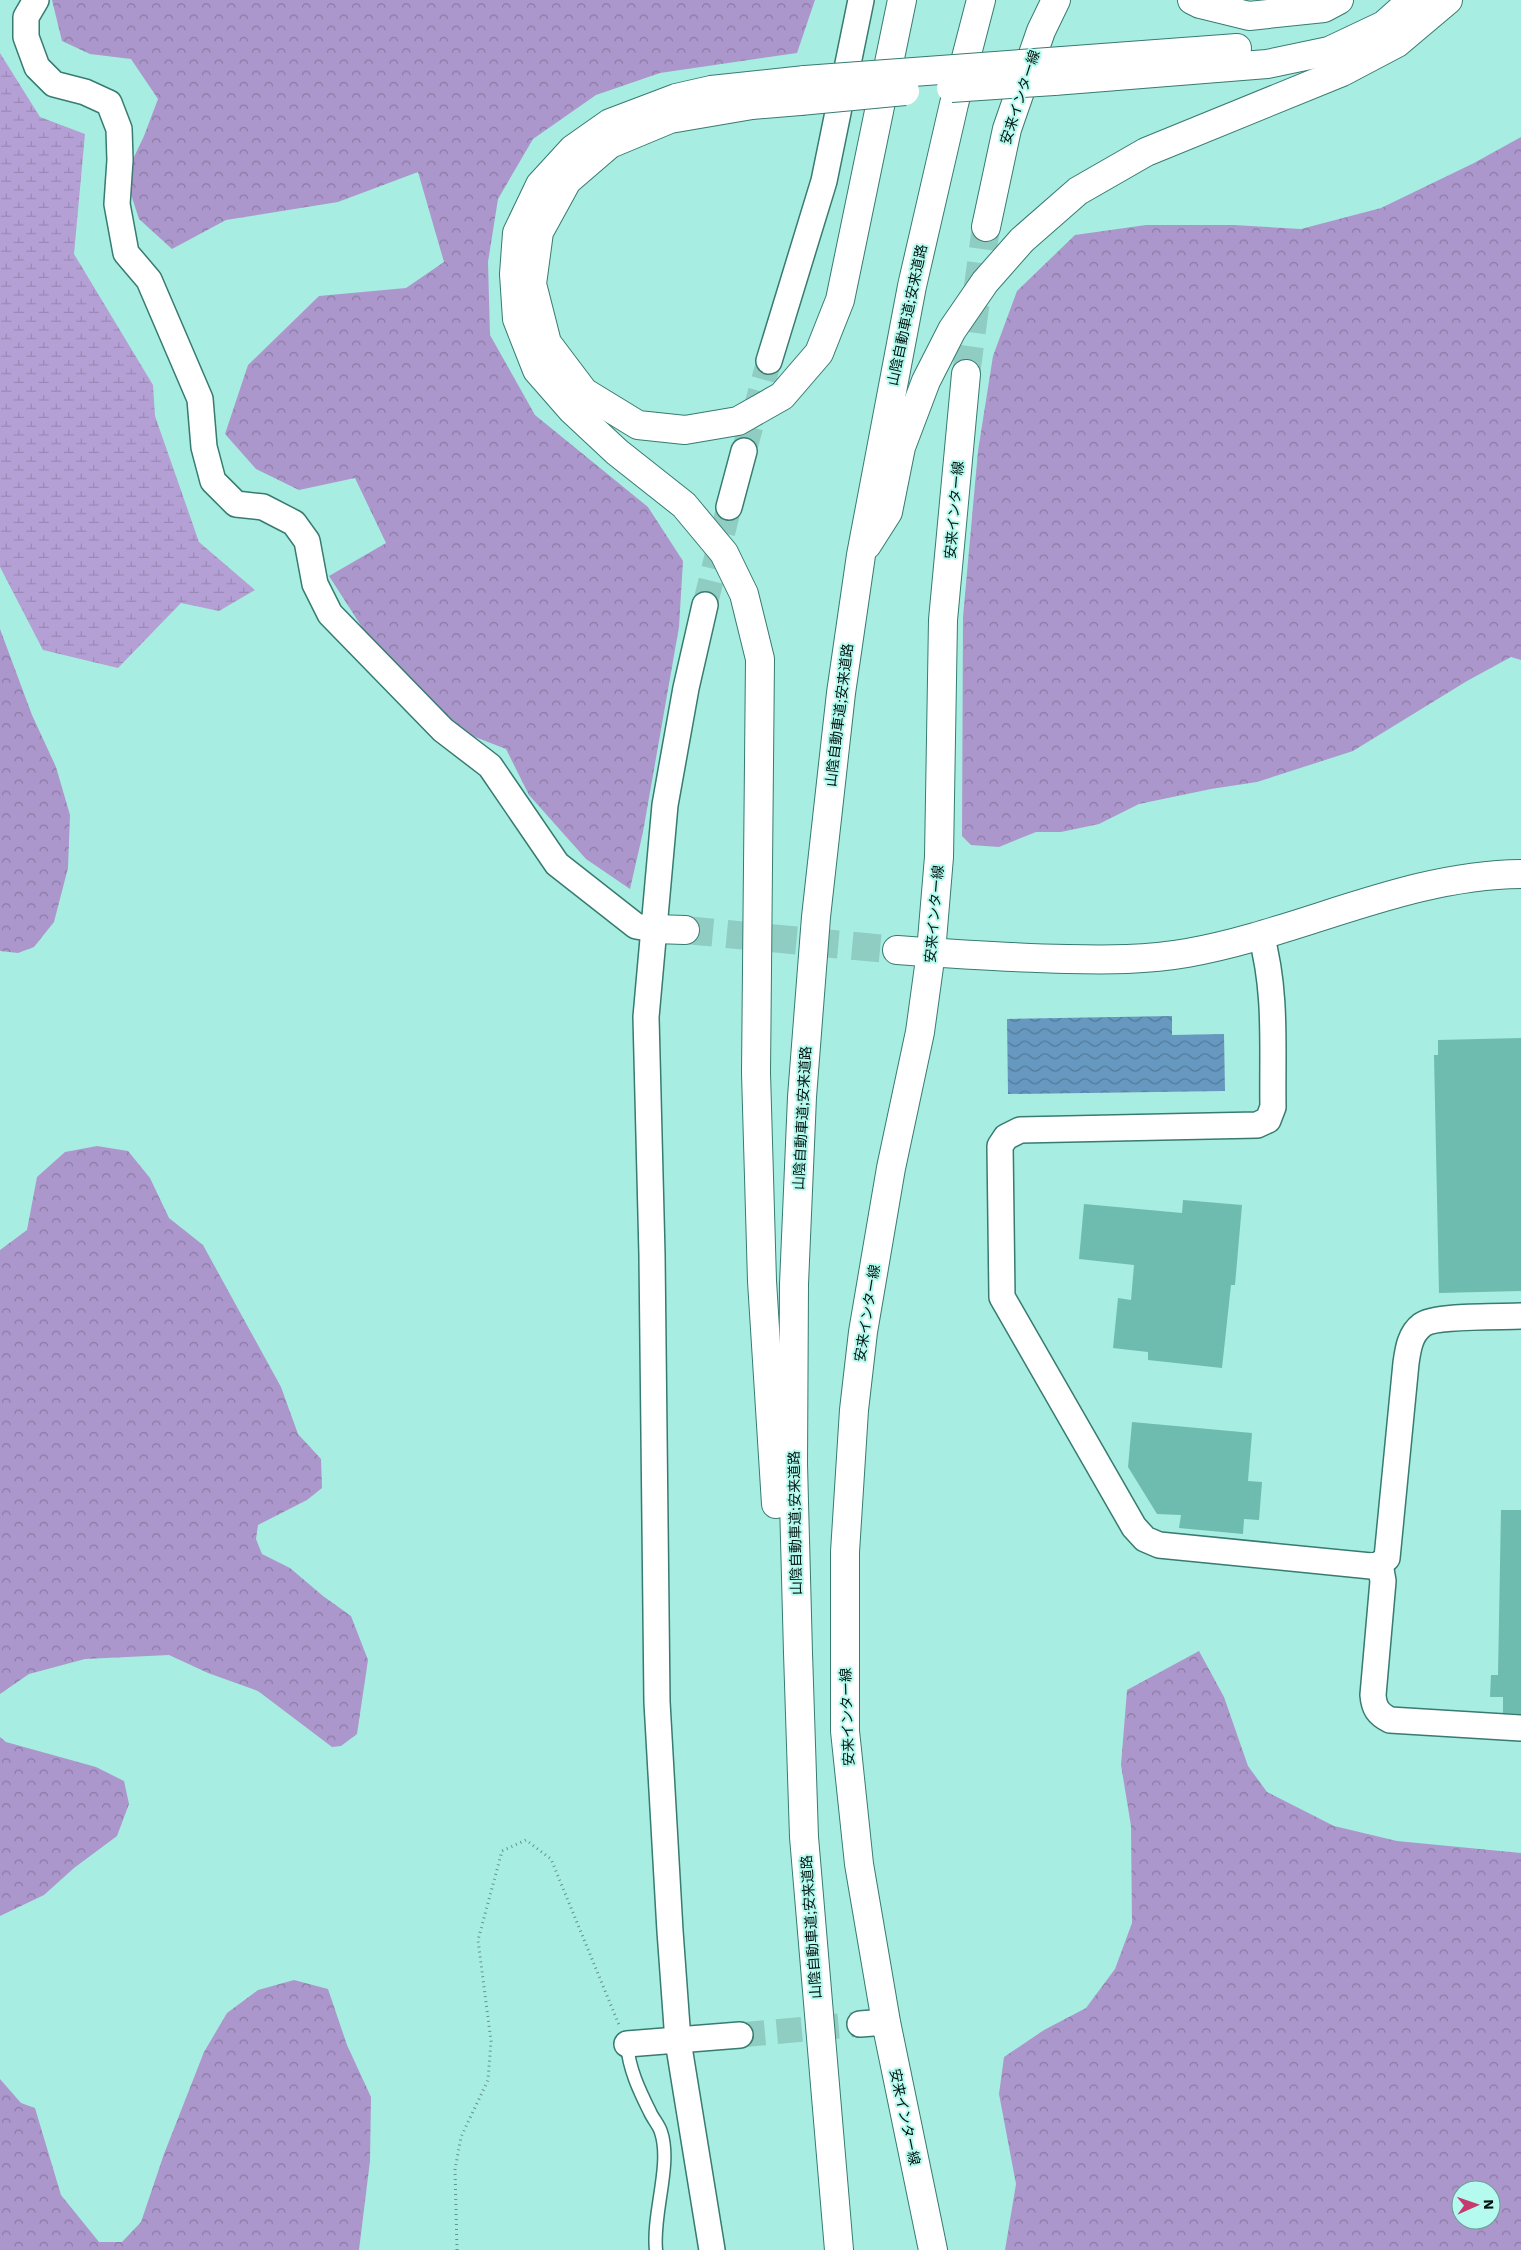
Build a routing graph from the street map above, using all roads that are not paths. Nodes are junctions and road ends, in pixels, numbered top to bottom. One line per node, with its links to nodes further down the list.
1 (36, 0): 21 (street)
2 (861, 0): 14 (street)
3 (902, 0): 12 (main road)
4 (981, 0): 18 (main road, 山陰自動車道;安来道路)
5 (1056, 0): 13 (main road, 安来インター線)
6 (1192, 0): 7 (main road)
7 (1338, 0)
8 (1384, 0): 11 (main road)
9 (1412, 0): 11 (main road)
10 (1448, 0): 18 (main road)
11 (1058, 71): 12 (main road, bridge)
12 (803, 90): 29 (main road)
13 (986, 227)
14 (769, 361)
15 (966, 374): 25 (main road, 安来インター線)
16 (744, 451): 17 (street)
17 (729, 507)
18 (861, 555): 29 (main road, 山陰自動車道;安来道路)
19 (705, 605): 21 (street)
20 (1521, 874): 23 (main road)
21 (654, 929): 22 (main road); 31 (street)
22 (685, 930)
23 (1261, 935): 25 (main road); 27 (street)
24 (897, 950): 25 (main road)
25 (931, 952): 36 (main road, 安来インター線)
26 (1521, 1316): 27 (street)
27 (1380, 1564): 28 (street)
28 (1521, 1728)
29 (804, 1837): 35 (main road, 山陰自動車道;安来道路)
30 (740, 2035): 31 (street)
31 (678, 2040): 32 (street); 34 (street)
32 (627, 2044): 33 (lane)
33 (656, 2250)
34 (712, 2250)
35 (839, 2250)
36 (933, 2250)

